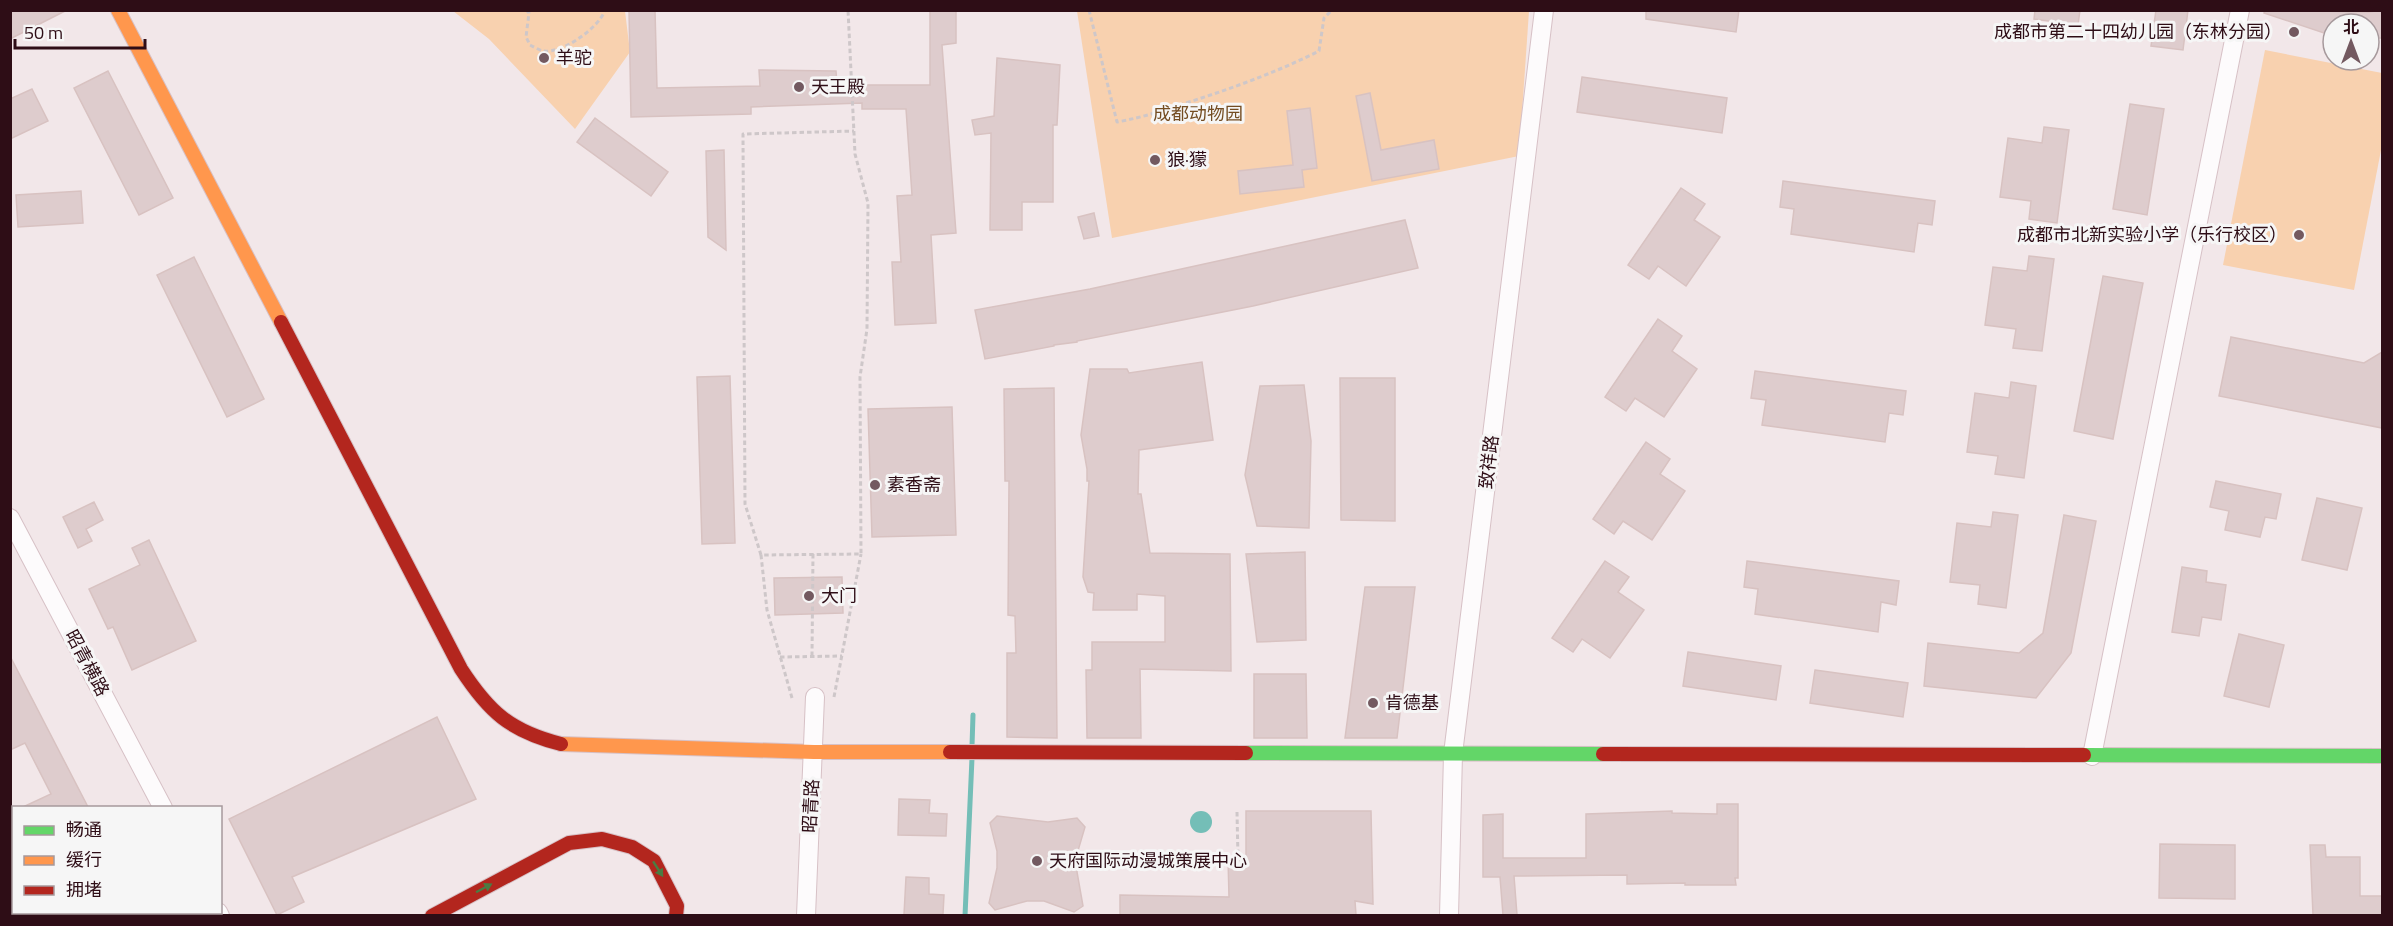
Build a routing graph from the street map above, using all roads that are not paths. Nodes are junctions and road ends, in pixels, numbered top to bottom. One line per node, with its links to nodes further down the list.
1 (118, 10): 6 (main road)
2 (1544, 10): 7 (street, 致祥路)
3 (2240, 10): 8 (street)
4 (10, 518): 10 (street, 昭青横路)
5 (815, 697): 6 (street, 昭青路)
6 (814, 752): 7 (main road); 13 (street, 昭青路)
7 (1453, 754): 8 (main road); 14 (street, 致祥路)
8 (2092, 756): 9 (main road)
9 (2382, 756)
10 (162, 806)
11 (432, 915): 12 (main road, one-way to 12)
12 (676, 915)
13 (806, 915)
14 (1449, 915)

